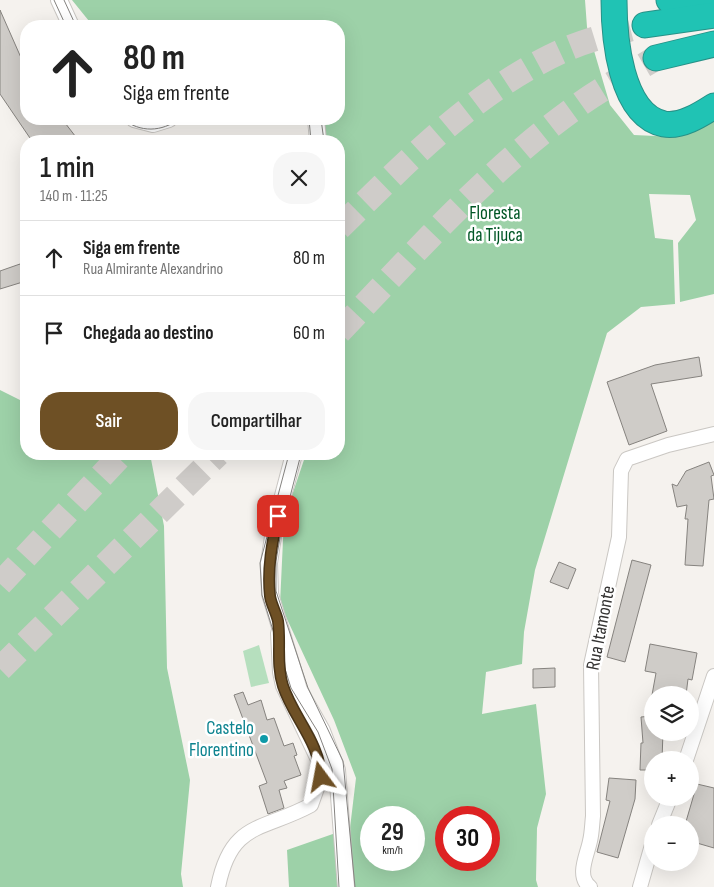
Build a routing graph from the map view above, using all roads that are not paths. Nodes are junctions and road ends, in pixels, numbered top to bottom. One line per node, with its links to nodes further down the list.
1 (59, 0): 6 (street)
2 (614, 0): 10 (highway)
3 (669, 0): 4 (highway)
4 (714, 8)
5 (714, 15): 7 (highway)
6 (68, 20)
7 (645, 24)
8 (714, 44): 9 (highway)
9 (656, 58)
10 (714, 106)
11 (714, 434): 19 (street, Rua Itamonte)
12 (292, 460): 13 (street)
13 (278, 621): 17 (street); 18 (street)
14 (714, 676): 15 (street)
15 (689, 751)
16 (645, 871): 20 (street)
17 (218, 887)
18 (346, 887)
19 (590, 887)
20 (640, 887)

